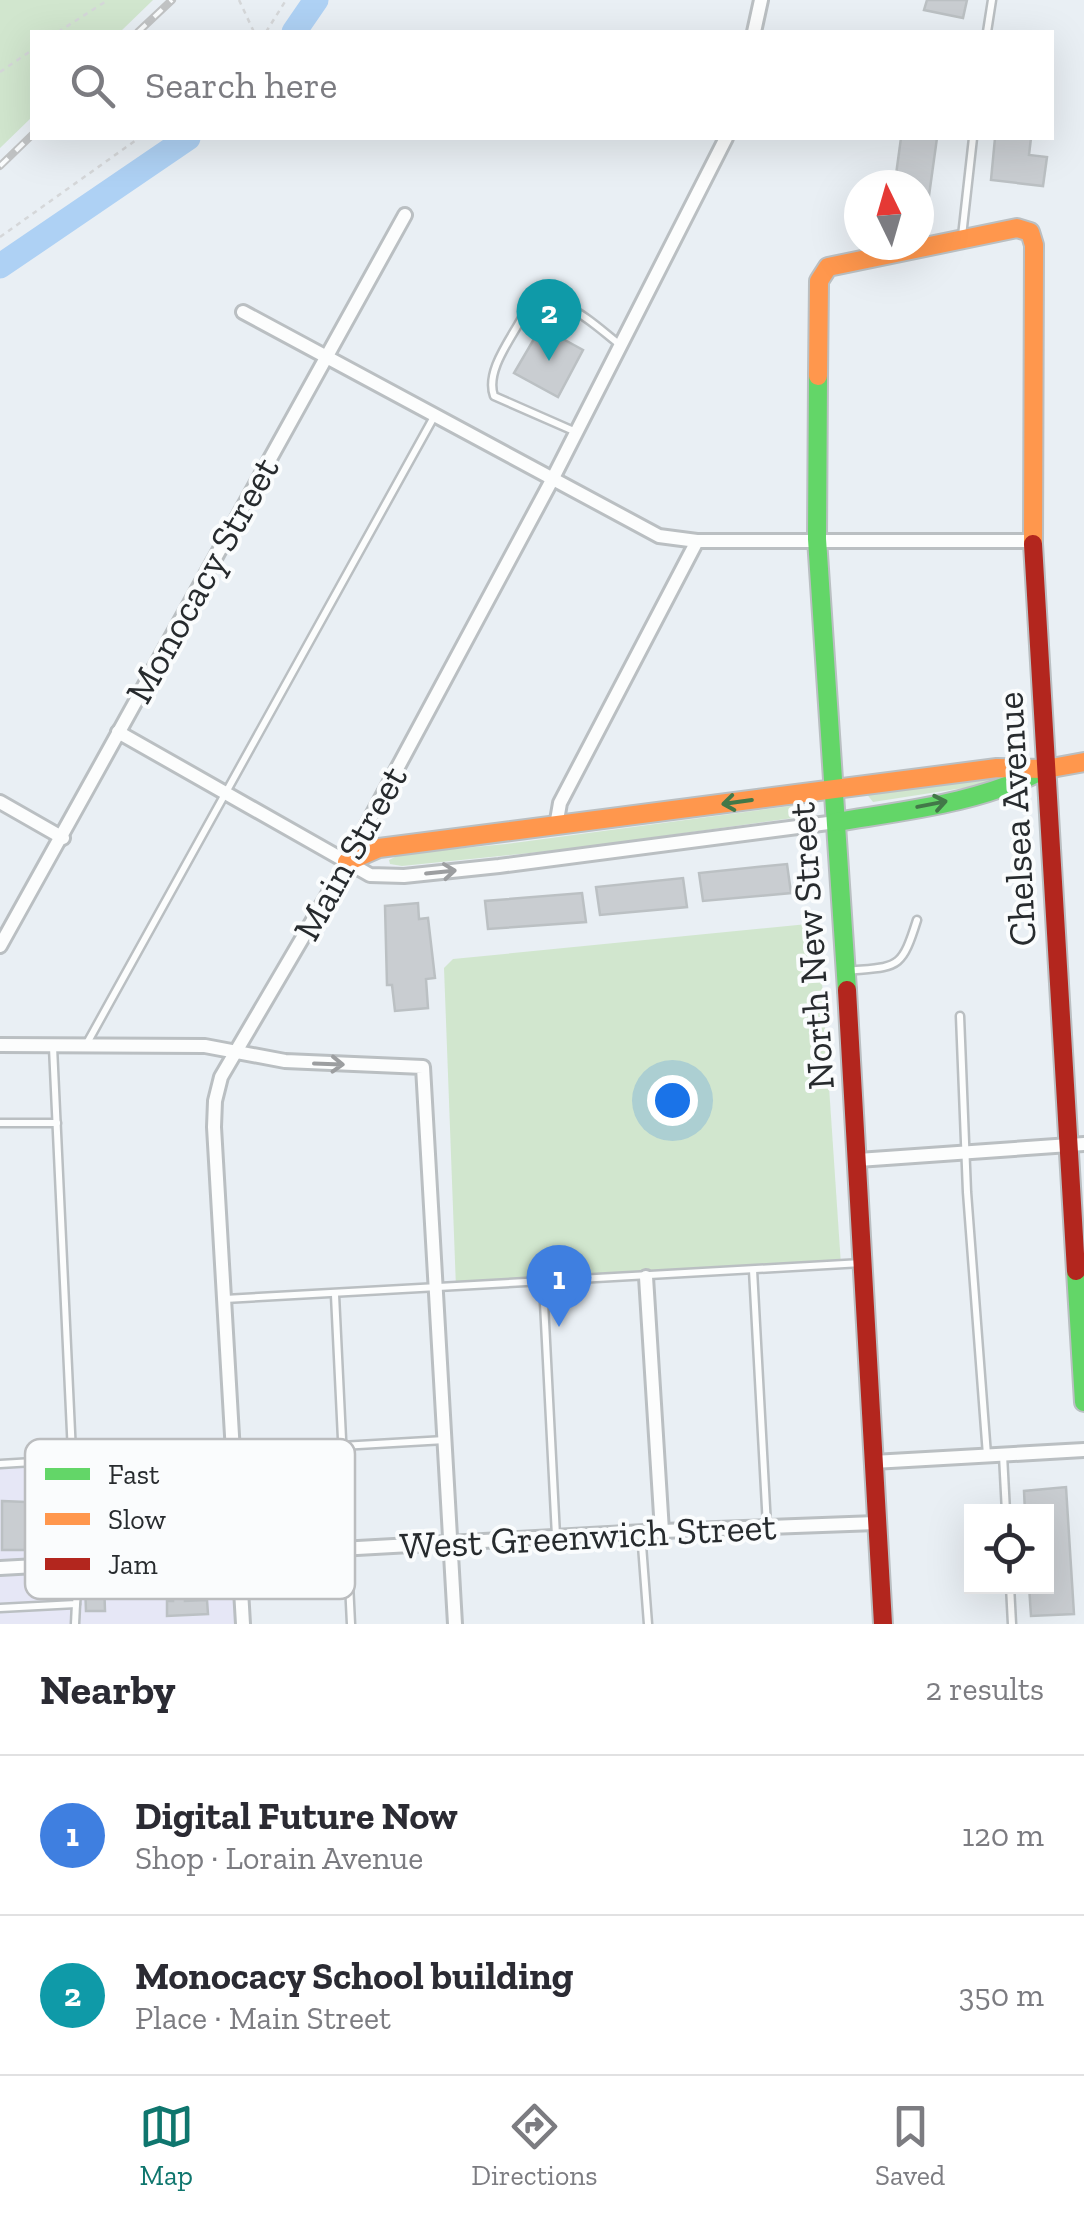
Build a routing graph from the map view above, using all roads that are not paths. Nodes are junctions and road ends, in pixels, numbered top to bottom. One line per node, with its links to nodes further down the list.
1 (761, 0): 3 (street)
2 (992, 0): 4 (lane)
3 (754, 30)
4 (987, 30)
5 (725, 140): 10 (street, Main Street)
6 (974, 140): 8 (lane)
7 (405, 216): 11 (street, Monocacy Street)
8 (961, 239): 15 (street, North New Street); 17 (street, Chelsea Avenue)
9 (243, 312): 11 (street)
10 (619, 344): 13 (street, Main Street); 13 (lane)
11 (325, 357): 12 (street); 18 (street, Monocacy Street)
12 (435, 415): 14 (street); 22 (lane)
13 (576, 432): 14 (street, Main Street)
14 (552, 480): 16 (street); 27 (street, Main Street)
15 (817, 539): 16 (street); 17 (street); 21 (street, North New Street)
16 (696, 540): 25 (street)
17 (1032, 541): 20 (street, Chelsea Avenue)
18 (118, 732): 22 (street); 26 (street, Monocacy Street)
19 (1084, 762): 20 (street)
20 (1046, 768): 21 (street); 24 (street, one-way to 20); 38 (street, Chelsea Avenue)
21 (834, 790): 24 (street, North New Street); 25 (street, one-way to 25)
22 (224, 793): 27 (street); 33 (lane)
23 (0, 802): 26 (street)
24 (836, 822): 27 (street, one-way to 24); 30 (street, North New Street)
25 (556, 826): 27 (street)
26 (63, 838): 29 (street, Monocacy Street)
27 (347, 862): 35 (street, Main Street)
28 (917, 920): 30 (lane)
29 (0, 946)
30 (846, 972): 40 (street, North New Street)
31 (960, 1016): 39 (lane)
32 (0, 1046): 34 (street)
33 (86, 1046): 34 (street); 35 (street)
34 (53, 1047): 37 (lane)
35 (236, 1054): 45 (street, one-way to 45); 47 (street, Main Street)
36 (0, 1123): 37 (lane)
37 (57, 1123): 50 (lane)
38 (1076, 1144): 39 (street); 48 (street, Chelsea Avenue)
39 (966, 1153): 40 (street); 57 (lane)
40 (858, 1160): 41 (street, North New Street)
41 (863, 1263): 42 (lane); 58 (street, North New Street)
42 (753, 1270): 43 (lane); 63 (lane)
43 (646, 1276): 44 (lane); 64 (street)
44 (542, 1283): 45 (lane); 66 (lane)
45 (438, 1288): 46 (lane); 53 (street)
46 (334, 1295): 47 (lane); 52 (lane)
47 (224, 1299): 51 (street, Main Street)
48 (1082, 1330): 49 (street, Chelsea Avenue)
49 (1084, 1402)
50 (71, 1439)
51 (232, 1439)
52 (342, 1439)
53 (445, 1440): 54 (lane); 67 (street)
54 (355, 1445)
55 (1084, 1450): 56 (street)
56 (1003, 1455): 57 (street); 61 (lane)
57 (987, 1456): 58 (street)
58 (873, 1462): 62 (street, North New Street)
59 (25, 1463): 60 (lane)
60 (0, 1464)
61 (1006, 1504)
62 (876, 1522): 63 (street, West Greenwich Street); 82 (street, North New Street)
63 (767, 1527): 64 (street, West Greenwich Street)
64 (662, 1531): 65 (street, West Greenwich Street)
65 (642, 1532): 66 (street, West Greenwich Street); 81 (lane)
66 (556, 1537): 67 (street, West Greenwich Street)
67 (450, 1543): 68 (street, West Greenwich Street); 80 (street)
68 (355, 1548)
69 (25, 1566): 70 (street, West Greenwich Street)
70 (0, 1568)
71 (1010, 1594): 83 (lane)
72 (76, 1599): 75 (lane)
73 (242, 1599): 78 (street, Main Street)
74 (350, 1599): 79 (lane)
75 (76, 1604): 76 (lane); 77 (lane)
76 (0, 1608)
77 (75, 1624)
78 (243, 1624)
79 (351, 1624)
80 (455, 1624)
81 (648, 1624)
82 (883, 1624)
83 (1012, 1624)

